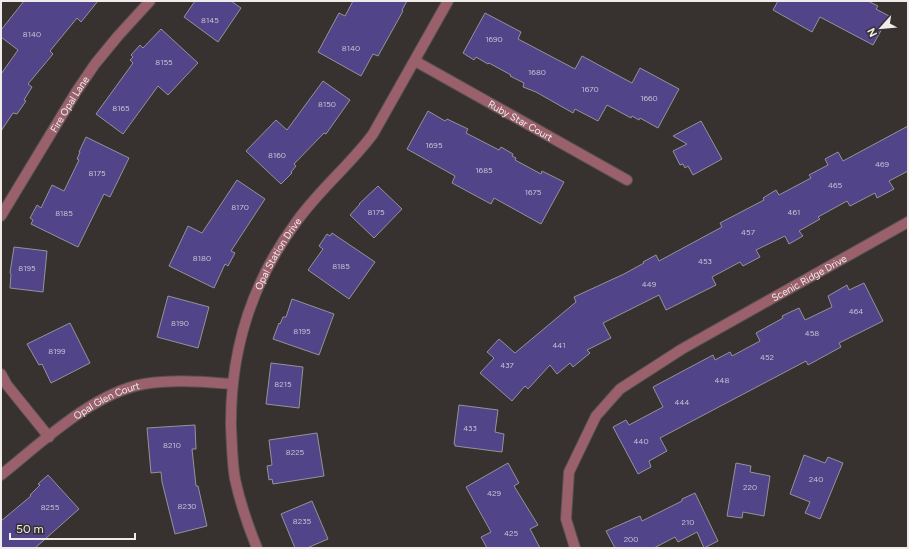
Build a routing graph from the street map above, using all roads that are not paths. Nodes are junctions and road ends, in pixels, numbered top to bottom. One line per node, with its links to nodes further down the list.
1 (150, 1): 5 (street, Fire Opal Lane)
2 (448, 1): 3 (street, Opal Station Drive)
3 (415, 61): 4 (street, Ruby Star Court); 8 (street, Opal Station Drive)
4 (627, 180)
5 (1, 216)
6 (908, 222): 12 (street, Scenic Ridge Drive)
7 (1, 374): 9 (street)
8 (233, 384): 9 (street, Opal Glen Court); 11 (street, Opal Station Drive)
9 (49, 437): 10 (street, Opal Glen Court)
10 (1, 475)
11 (257, 548)
12 (575, 548)

